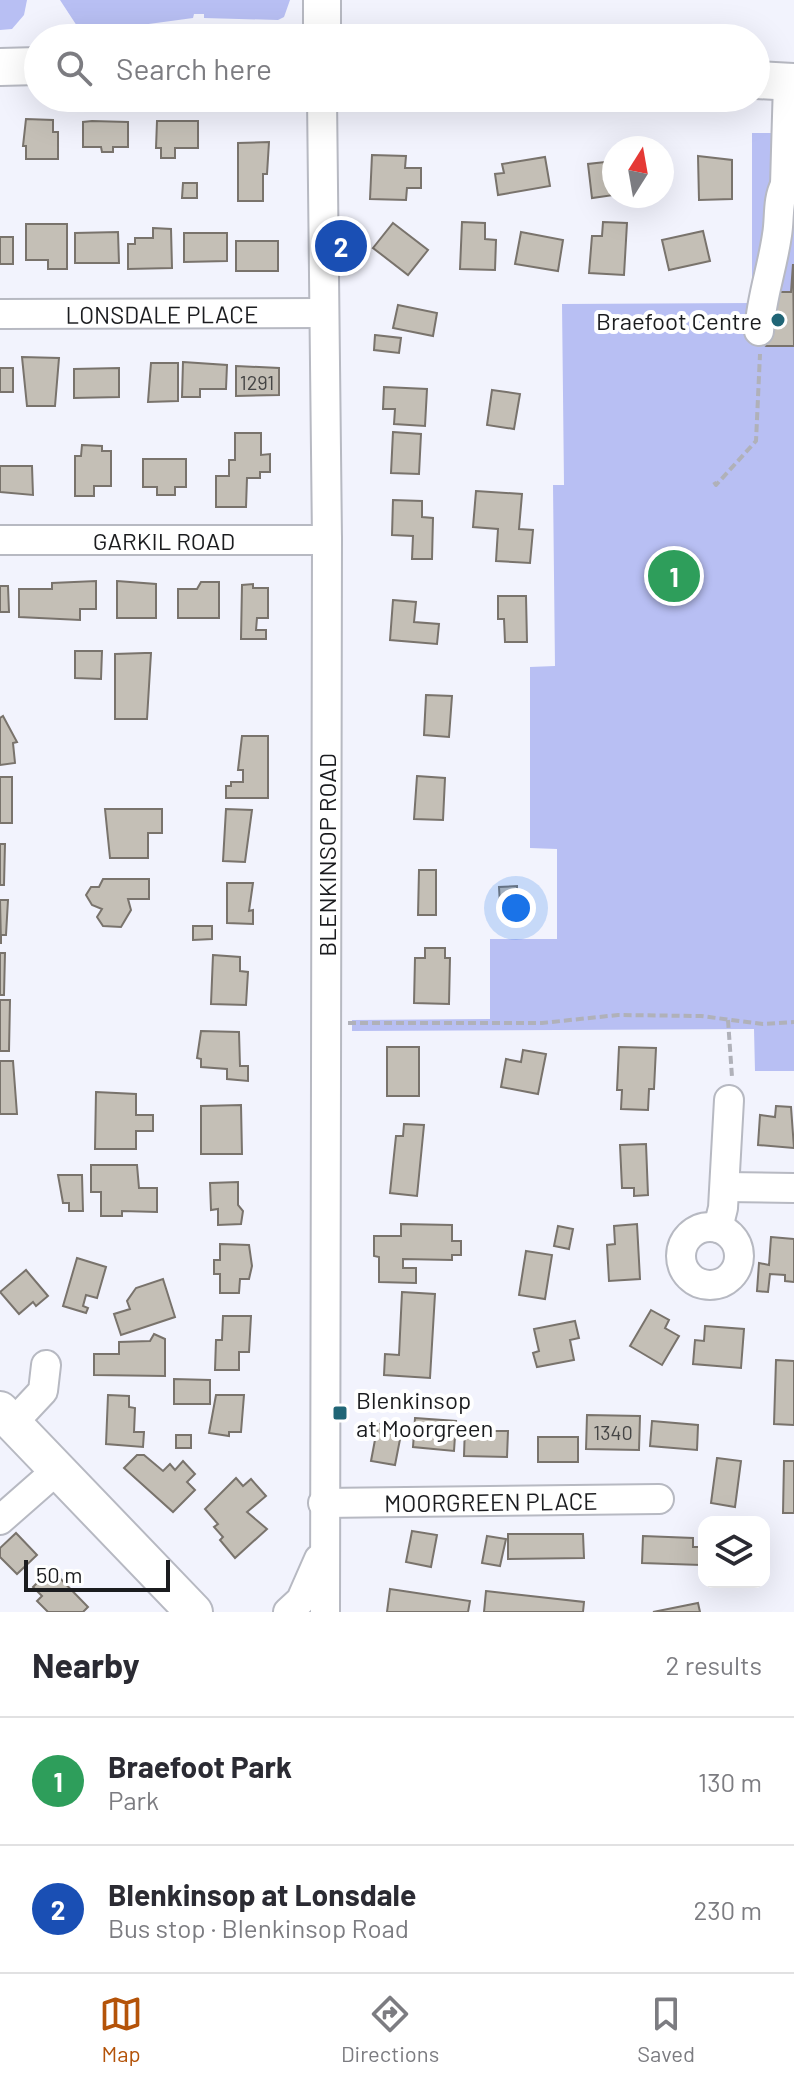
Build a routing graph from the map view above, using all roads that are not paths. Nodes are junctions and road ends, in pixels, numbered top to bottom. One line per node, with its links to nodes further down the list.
1 (322, 0): 2 (main road)
2 (322, 24)
3 (24, 66): 4 (main road)
4 (0, 67)
5 (779, 81): 7 (street)
6 (322, 112): 8 (street, BLENKINSOP ROAD)
7 (790, 185): 10 (street)
8 (322, 313): 9 (street, LONSDALE PLACE); 12 (street, BLENKINSOP ROAD)
9 (0, 314)
10 (759, 331)
11 (0, 540): 12 (street, GARKIL ROAD)
12 (327, 540): 21 (street, BLENKINSOP ROAD)
13 (729, 1100): 14 (street)
14 (725, 1187): 15 (street); 16 (street)
15 (794, 1188)
16 (718, 1228)
17 (46, 1365): 18 (street)
18 (6, 1417): 19 (main road)
19 (57, 1470): 22 (street); 24 (main road)
20 (659, 1499): 21 (street, MOORGREEN PLACE)
21 (323, 1503): 23 (street, BLENKINSOP ROAD)
22 (0, 1520)
23 (324, 1548): 25 (street); 26 (street, BLENKINSOP ROAD)
24 (194, 1612)
25 (288, 1612)
26 (325, 1612)

